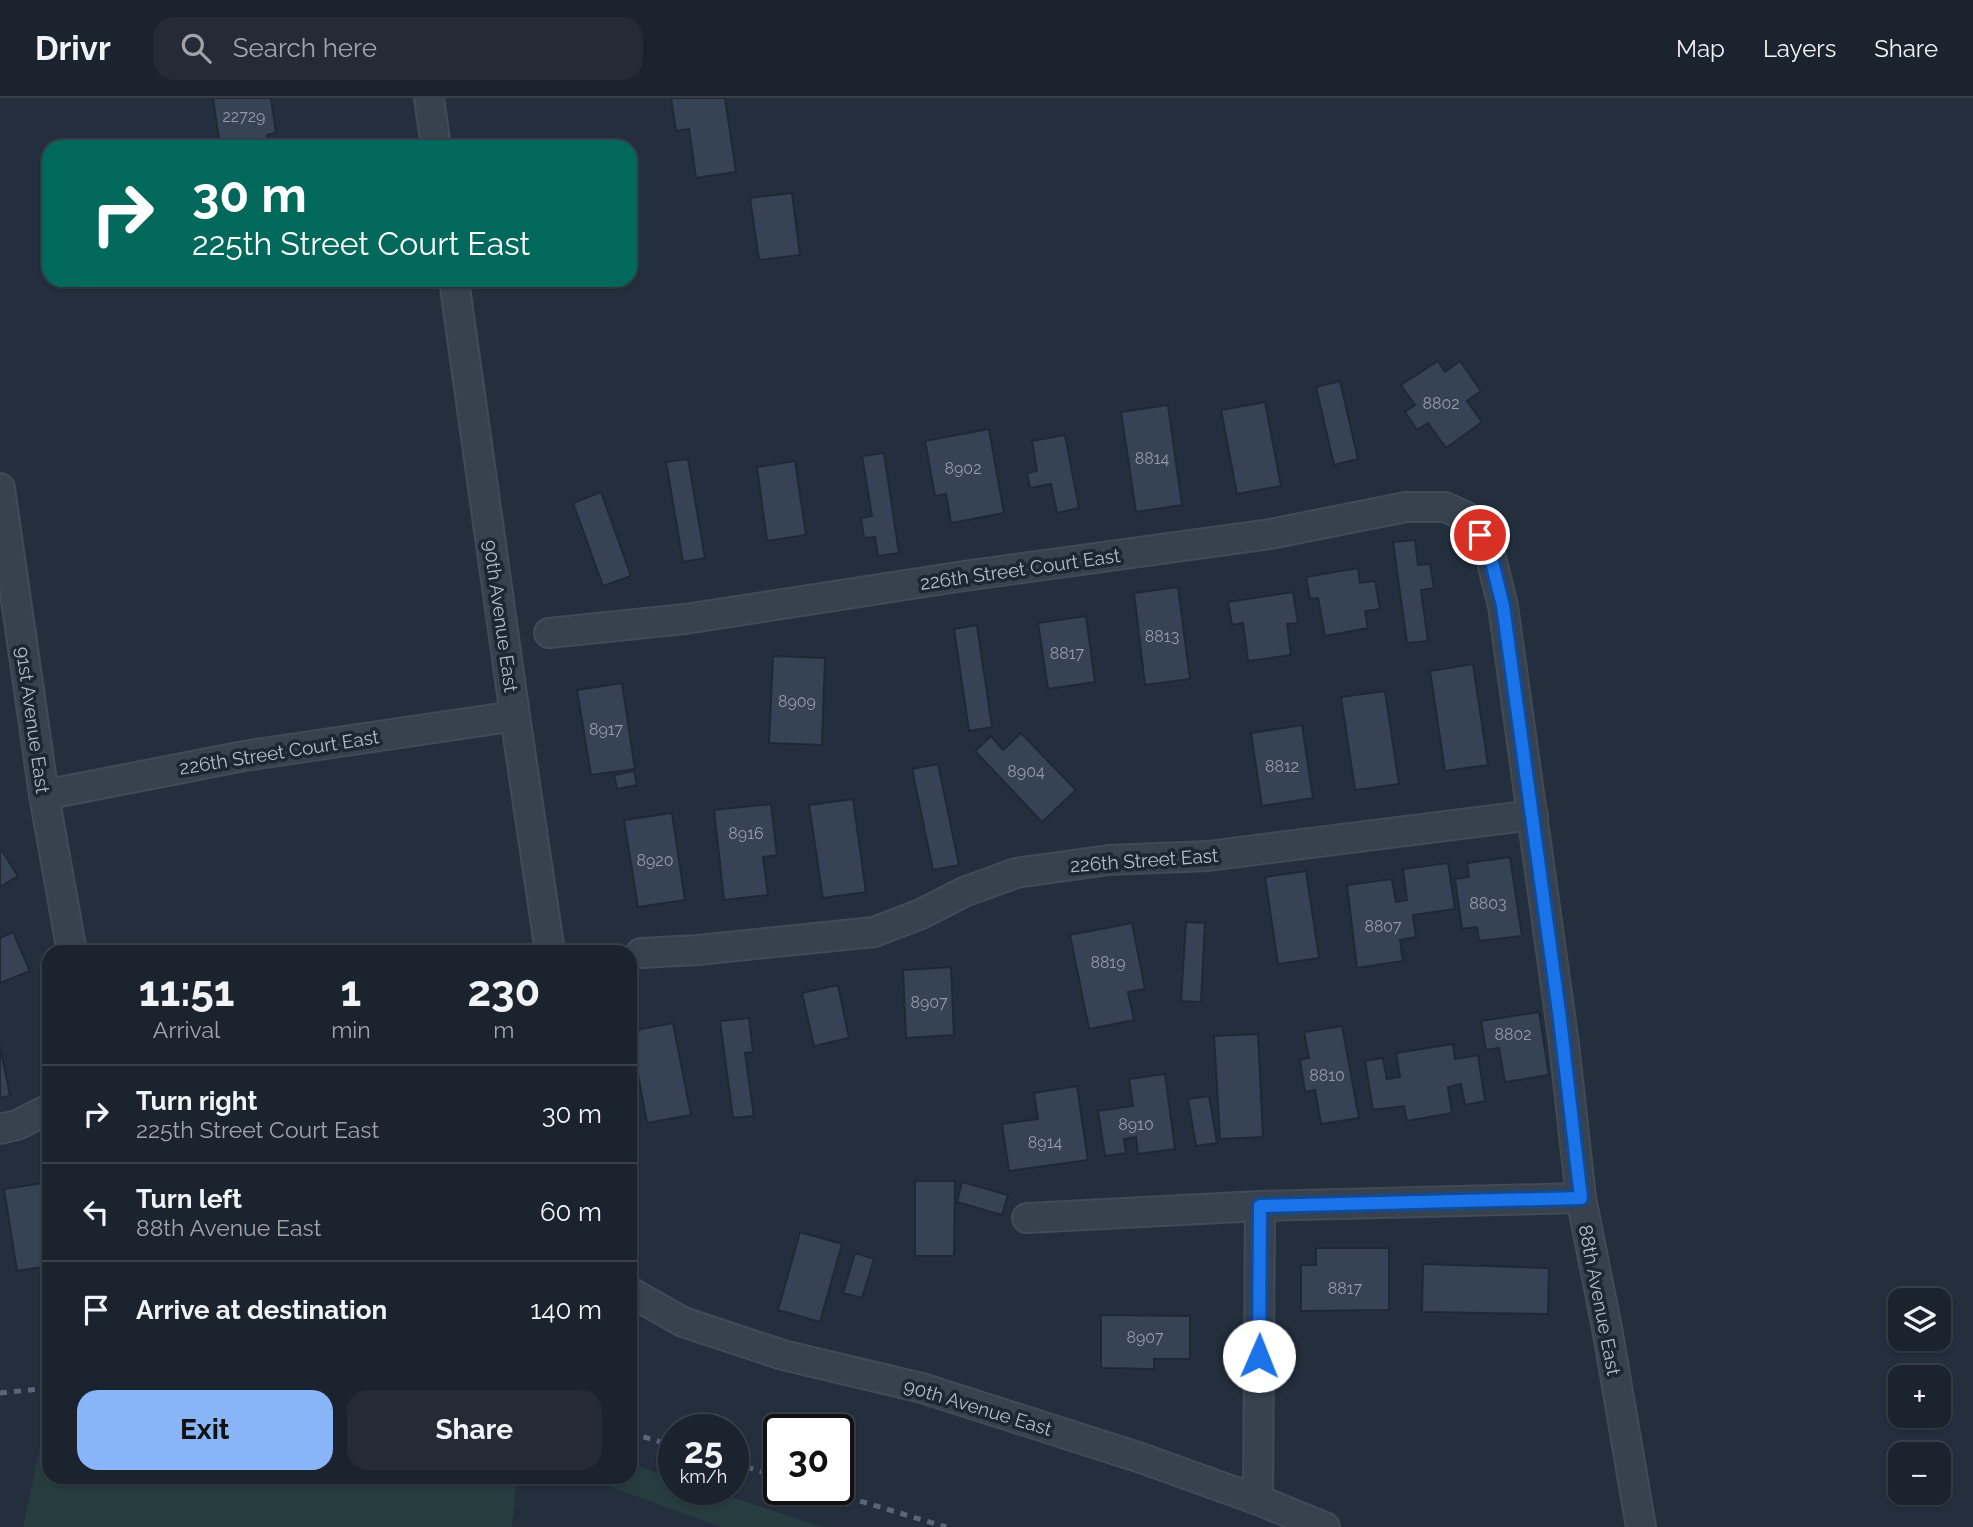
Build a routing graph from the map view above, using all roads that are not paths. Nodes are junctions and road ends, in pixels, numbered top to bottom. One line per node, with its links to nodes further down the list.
1 (429, 98): 2 (street)
2 (435, 140)
3 (455, 287): 7 (street, 90th Avenue East)
4 (0, 488): 8 (street, 91st Avenue East)
5 (1480, 535): 6 (street, 226th Street Court East); 9 (street, 88th Avenue East)
6 (549, 634)
7 (514, 716): 8 (street, 226th Street Court East); 11 (street, 90th Avenue East)
8 (44, 795): 10 (street, 91st Avenue East)
9 (1533, 815): 12 (street, 226th Street East); 15 (street, 88th Avenue East)
10 (71, 945)
11 (549, 945)
12 (641, 953)
13 (42, 1112): 14 (street)
14 (0, 1129)
15 (1581, 1198): 16 (street); 21 (street, 88th Avenue East)
16 (1260, 1206): 17 (street); 19 (street)
17 (1027, 1218)
18 (637, 1296): 19 (street, 90th Avenue East)
19 (1258, 1500): 20 (street, 90th Avenue East)
20 (1325, 1527)
21 (1641, 1527)

